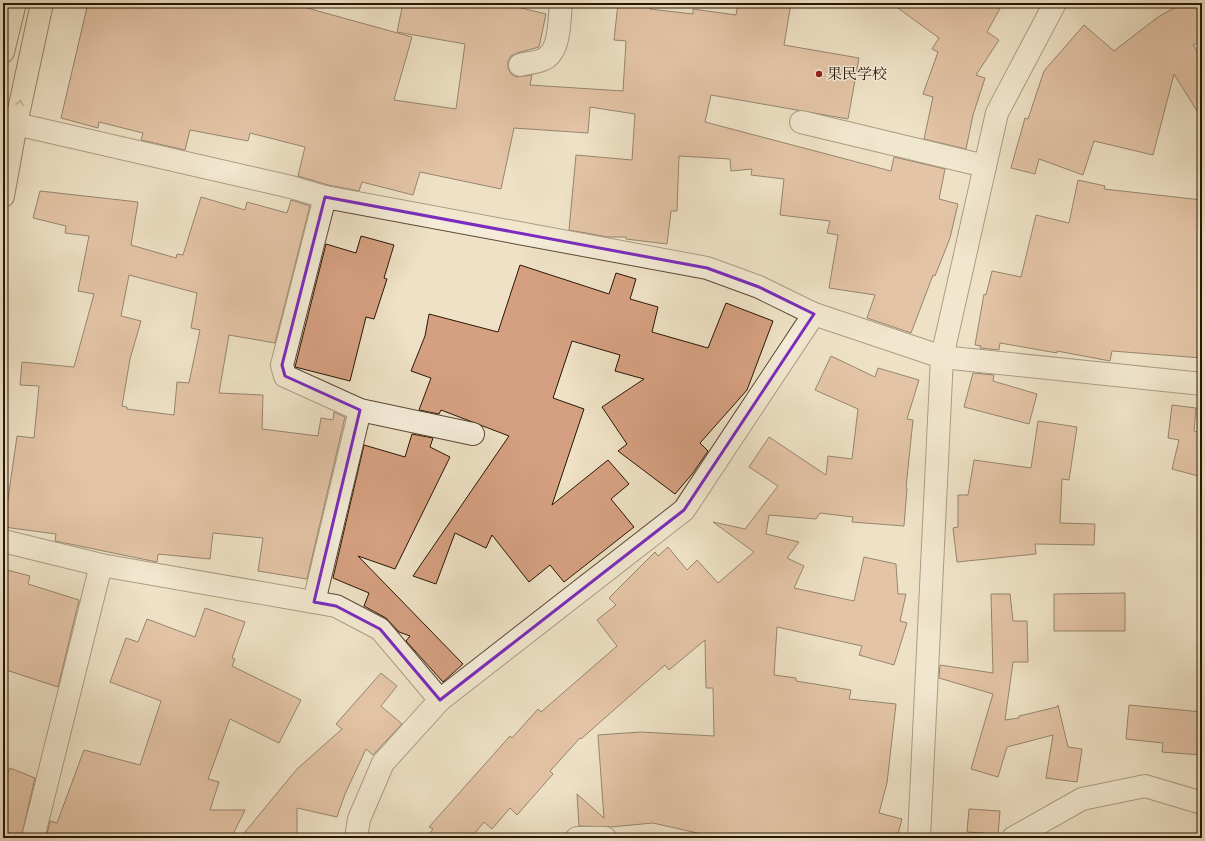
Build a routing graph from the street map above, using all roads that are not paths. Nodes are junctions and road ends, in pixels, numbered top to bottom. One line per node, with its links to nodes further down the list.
1 (15, 3): 5 (main road)
2 (42, 3): 8 (main road, one-way to 2)
3 (561, 3): 6 (street)
4 (1051, 4): 9 (street)
5 (3, 52)
6 (520, 65)
7 (801, 122): 9 (street)
8 (9, 123): 10 (main road); 11 (street)
9 (986, 166): 13 (street)
10 (3, 196)
11 (325, 197): 12 (street); 15 (street)
12 (814, 314): 13 (street); 20 (street)
13 (942, 357): 14 (street); 26 (street)
14 (1202, 384)
15 (360, 410): 16 (street); 19 (street)
16 (472, 434)
17 (3, 541): 18 (street)
18 (101, 565): 19 (street); 22 (street)
19 (314, 602): 20 (street)
20 (440, 700): 23 (street)
21 (1202, 803): 27 (street)
22 (33, 838)
23 (356, 838)
24 (577, 838): 25 (street)
25 (605, 838)
26 (919, 838)
27 (1013, 838)

